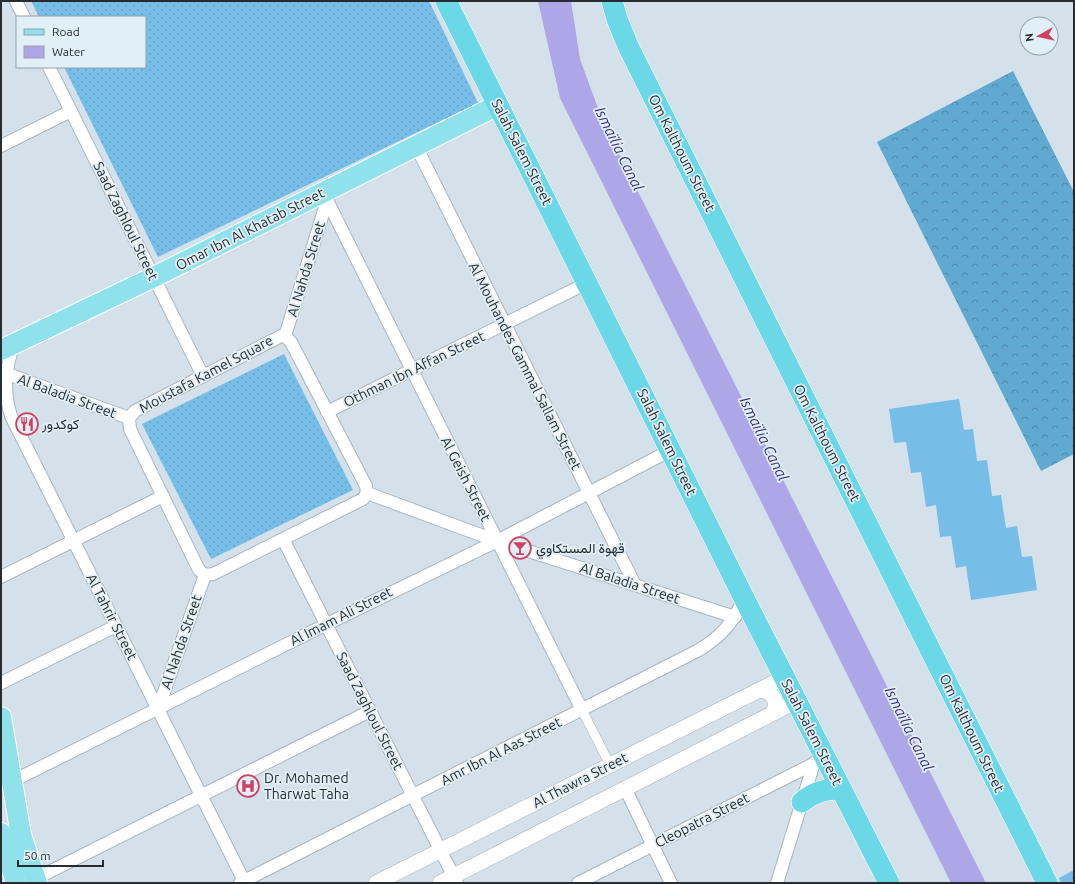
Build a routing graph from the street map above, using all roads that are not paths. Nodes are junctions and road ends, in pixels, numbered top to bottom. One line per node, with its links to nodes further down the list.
1 (16, 1): 5 (street)
2 (446, 1): 6 (highway, Salah Salem Street)
3 (464, 1): 6 (highway)
4 (612, 1): 67 (highway, Om Kalthoum Street)
5 (24, 16)
6 (472, 50): 8 (highway, Salah Salem Street)
7 (50, 68): 9 (street, Saad Zaghloul Street)
8 (498, 105): 11 (main road, Omar Ibn Al Khatab Street); 14 (highway, Salah Salem Street)
9 (71, 111): 10 (street); 13 (street, Saad Zaghloul Street)
10 (1, 146)
11 (416, 146): 12 (main road, Omar Ibn Al Khatab Street); 15 (street, Al Mouhandes Gammal Sallam Street)
12 (325, 197): 13 (main road, Omar Ibn Al Khatab Street); 16 (street, Al Nahda Street); 18 (street, Al Geish Street)
13 (154, 277): 17 (main road, Omar Ibn Al Khatab Street); 20 (street, Saad Zaghloul Street)
14 (587, 283): 15 (street, Othman Ibn Affan Street); 23 (highway, Salah Salem Street)
15 (505, 324): 18 (street, Othman Ibn Affan Street); 25 (street, Al Mouhandes Gammal Sallam Street)
16 (285, 336): 20 (street, Moustafa Kamel Square); 21 (street, Moustafa Kamel Square)
17 (8, 347): 19 (street, Al Tahrir Street)
18 (412, 370): 21 (street, Othman Ibn Affan Street); 29 (street, Al Geish Street)
19 (6, 374): 22 (street, Al Baladia Street); 28 (street, Al Tahrir Street)
20 (203, 376): 22 (street, Moustafa Kamel Square)
21 (327, 412): 24 (street, Moustafa Kamel Square)
22 (129, 418): 26 (street, Moustafa Kamel Square)
23 (671, 450): 25 (street, Al Imam Ali Street); 33 (highway, Salah Salem Street)
24 (367, 493): 27 (street); 29 (street, Al Baladia Street)
25 (589, 494): 29 (street, Al Imam Ali Street); 32 (street, Al Mouhandes Gammal Sallam Street)
26 (163, 496): 28 (street); 30 (street, Moustafa Kamel Square)
27 (283, 539): 30 (street); 35 (street, Saad Zaghloul Street)
28 (74, 541): 31 (street); 36 (street, Al Tahrir Street)
29 (498, 541): 32 (street, Al Baladia Street); 35 (street, Al Imam Ali Street); 42 (street, Al Geish Street)
30 (205, 576): 41 (street, Al Nahda Street)
31 (1, 577)
32 (635, 585): 34 (street, Al Baladia Street)
33 (744, 598): 34 (street, Amr Ibn Al Aas Street); 37 (highway, Salah Salem Street)
34 (735, 617): 42 (street, Amr Ibn Al Aas Street)
35 (327, 624): 41 (street, Al Imam Ali Street); 43 (street, Saad Zaghloul Street)
36 (116, 626): 38 (street); 41 (street, Al Tahrir Street)
37 (785, 677): 39 (street, Al Thawra Street); 40 (highway, Salah Salem Street)
38 (1, 683)
39 (759, 690): 44 (street); 47 (street, Al Thawra Street)
40 (797, 701): 44 (street, Al Thawra Street); 46 (highway, Salah Salem Street)
41 (158, 709): 48 (street, Al Imam Ali Street); 51 (street, Al Tahrir Street)
42 (582, 710): 47 (street, Al Geish Street); 52 (street, Amr Ibn Al Aas Street)
43 (370, 711): 51 (street); 52 (street, Saad Zaghloul Street)
44 (773, 713): 49 (street, Al Thawra Street)
45 (1, 717): 48 (main road)
46 (820, 761): 50 (highway, Salah Salem Street); 53 (street); 55 (street, Cleopatra Street)
47 (610, 765): 56 (street, Al Thawra Street)
48 (11, 782): 58 (main road)
49 (625, 788): 55 (street); 57 (street, Al Thawra Street)
50 (840, 789): 53 (highway); 66 (highway, Salah Salem Street)
51 (202, 796): 58 (street); 59 (street, Al Tahrir Street)
52 (413, 796): 56 (street, Saad Zaghloul Street); 59 (street, Amr Ibn Al Aas Street)
53 (802, 802): 65 (street)
54 (1, 833): 60 (main road)
55 (653, 845): 63 (street, Cleopatra Street); 64 (street)
56 (440, 850): 57 (street, Saad Zaghloul Street); 61 (street, Al Thawra Street)
57 (455, 880): 62 (street, Al Thawra Street)
58 (36, 881)
59 (243, 882)
60 (16, 883)
61 (376, 883)
62 (440, 883)
63 (578, 883)
64 (671, 883)
65 (777, 883)
66 (889, 883)
67 (1047, 883)

